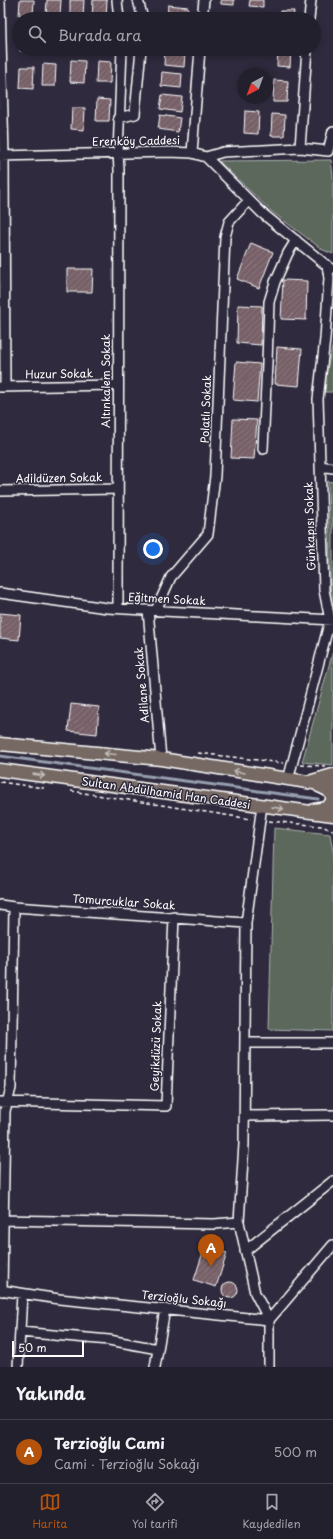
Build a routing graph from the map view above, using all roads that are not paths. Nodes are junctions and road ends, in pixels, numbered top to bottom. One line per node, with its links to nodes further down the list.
1 (0, 0): 19 (street)
2 (117, 0): 6 (street)
3 (138, 0): 7 (street)
4 (204, 0): 8 (street)
5 (311, 0): 9 (street)
6 (118, 12)
7 (141, 12)
8 (203, 12)
9 (310, 12)
10 (122, 56): 14 (street, Altınkalem Sokak)
11 (140, 56): 14 (street)
12 (199, 56): 18 (street)
13 (307, 56): 16 (street)
14 (118, 118): 17 (street, Altınkalem Sokak)
15 (333, 131): 16 (street)
16 (300, 148): 20 (street)
17 (118, 153): 18 (street, Erenköy Caddesi); 19 (street, Erenköy Caddesi); 24 (street, Altınkalem Sokak)
18 (192, 153): 20 (street, Erenköy Caddesi)
19 (2, 156): 25 (street)
20 (206, 157): 21 (street, Erenköy Caddesi)
21 (249, 200): 22 (street, Erenköy Caddesi); 33 (street, Polatlı Sokak)
22 (296, 240): 23 (street, Erenköy Caddesi); 26 (street)
23 (331, 267): 27 (street, Günkapısı Sokak)
24 (118, 385): 25 (street, Huzur Sokak); 29 (street, Altınkalem Sokak)
25 (2, 387)
26 (263, 450)
27 (320, 466): 28 (street); 34 (street, Günkapısı Sokak)
28 (333, 468)
29 (118, 489): 30 (street, Adildüzen Sokak); 32 (street, Altınkalem Sokak)
30 (0, 491)
31 (0, 593): 32 (street, Eğitmen Sokak)
32 (118, 608): 33 (street, Eğitmen Sokak)
33 (152, 610): 34 (street, Eğitmen Sokak); 36 (street, Adilane Sokak)
34 (332, 620): 39 (street, Günkapısı Sokak)
35 (0, 744): 36 (main road, one-way to 35)
36 (161, 759): 39 (main road, one-way to 36)
37 (0, 770): 42 (main road, Sultan Abdülhamid Han Caddesi, one-way to 42)
38 (333, 775): 40 (main road)
39 (288, 780): 40 (main road)
40 (306, 783): 41 (main road); 43 (main road)
41 (333, 786)
42 (262, 806): 43 (main road, Sultan Abdülhamid Han Caddesi, one-way to 43); 49 (street)
43 (300, 811): 44 (main road, Sultan Abdülhamid Han Caddesi); 45 (main road)
44 (333, 815)
45 (333, 825)
46 (0, 905): 47 (street, Tomurcuklar Sokak)
47 (14, 907): 48 (street, Tomurcuklar Sokak); 52 (street)
48 (174, 917): 49 (street, Tomurcuklar Sokak); 52 (street, Geyikdüzü Sokak)
49 (246, 923): 50 (street)
50 (245, 1043): 51 (street); 54 (street)
51 (333, 1043)
52 (3, 1102): 56 (street)
53 (333, 1115): 54 (street)
54 (244, 1116): 57 (street)
55 (333, 1181): 59 (street)
56 (3, 1220): 57 (street); 60 (street)
57 (239, 1222): 59 (street)
58 (333, 1245): 63 (street)
59 (246, 1251): 63 (street)
60 (1, 1290): 61 (street, Terzioğlu Sokağı)
61 (22, 1294): 62 (street, Terzioğlu Sokağı); 64 (street)
62 (165, 1309): 63 (street, Terzioğlu Sokağı); 65 (street)
63 (269, 1320): 68 (street)
64 (20, 1332): 65 (street); 66 (street)
65 (158, 1349): 67 (street)
66 (18, 1367)
67 (155, 1367)
68 (269, 1367)

